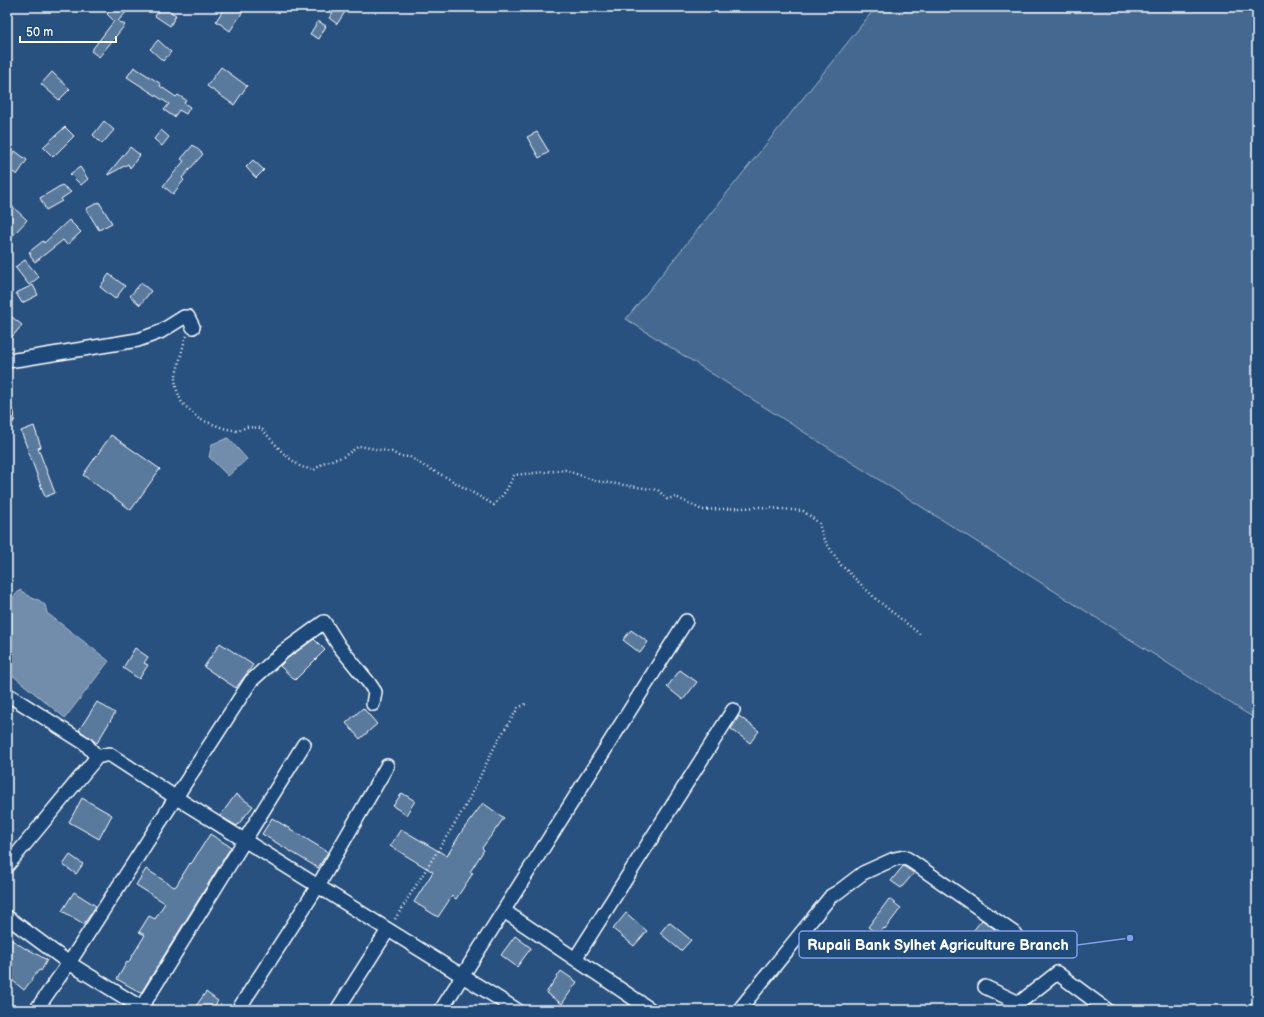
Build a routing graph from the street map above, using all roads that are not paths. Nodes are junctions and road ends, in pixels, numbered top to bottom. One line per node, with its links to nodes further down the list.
1 (193, 327): 2 (street)
2 (7, 361)
3 (686, 621): 14 (street)
4 (7, 694): 8 (street)
5 (373, 704): 10 (street)
6 (733, 710): 18 (street)
7 (304, 744): 11 (street)
8 (97, 757): 10 (street); 12 (street)
9 (387, 766): 13 (street)
10 (175, 797): 11 (street); 19 (street)
11 (245, 841): 13 (street); 22 (street)
12 (7, 866)
13 (318, 886): 16 (street); 24 (street)
14 (504, 911): 18 (street); 20 (street)
15 (7, 917): 19 (street)
16 (388, 930): 20 (street); 25 (street)
17 (1024, 949): 29 (street)
18 (575, 959): 28 (street)
19 (69, 963): 22 (street); 23 (street)
20 (463, 976): 26 (street); 27 (street)
21 (985, 987): 30 (street)
22 (142, 1009)
23 (36, 1010)
24 (238, 1010)
25 (337, 1010)
26 (441, 1010)
27 (517, 1010)
28 (650, 1010)
29 (739, 1010)
30 (1107, 1010)

